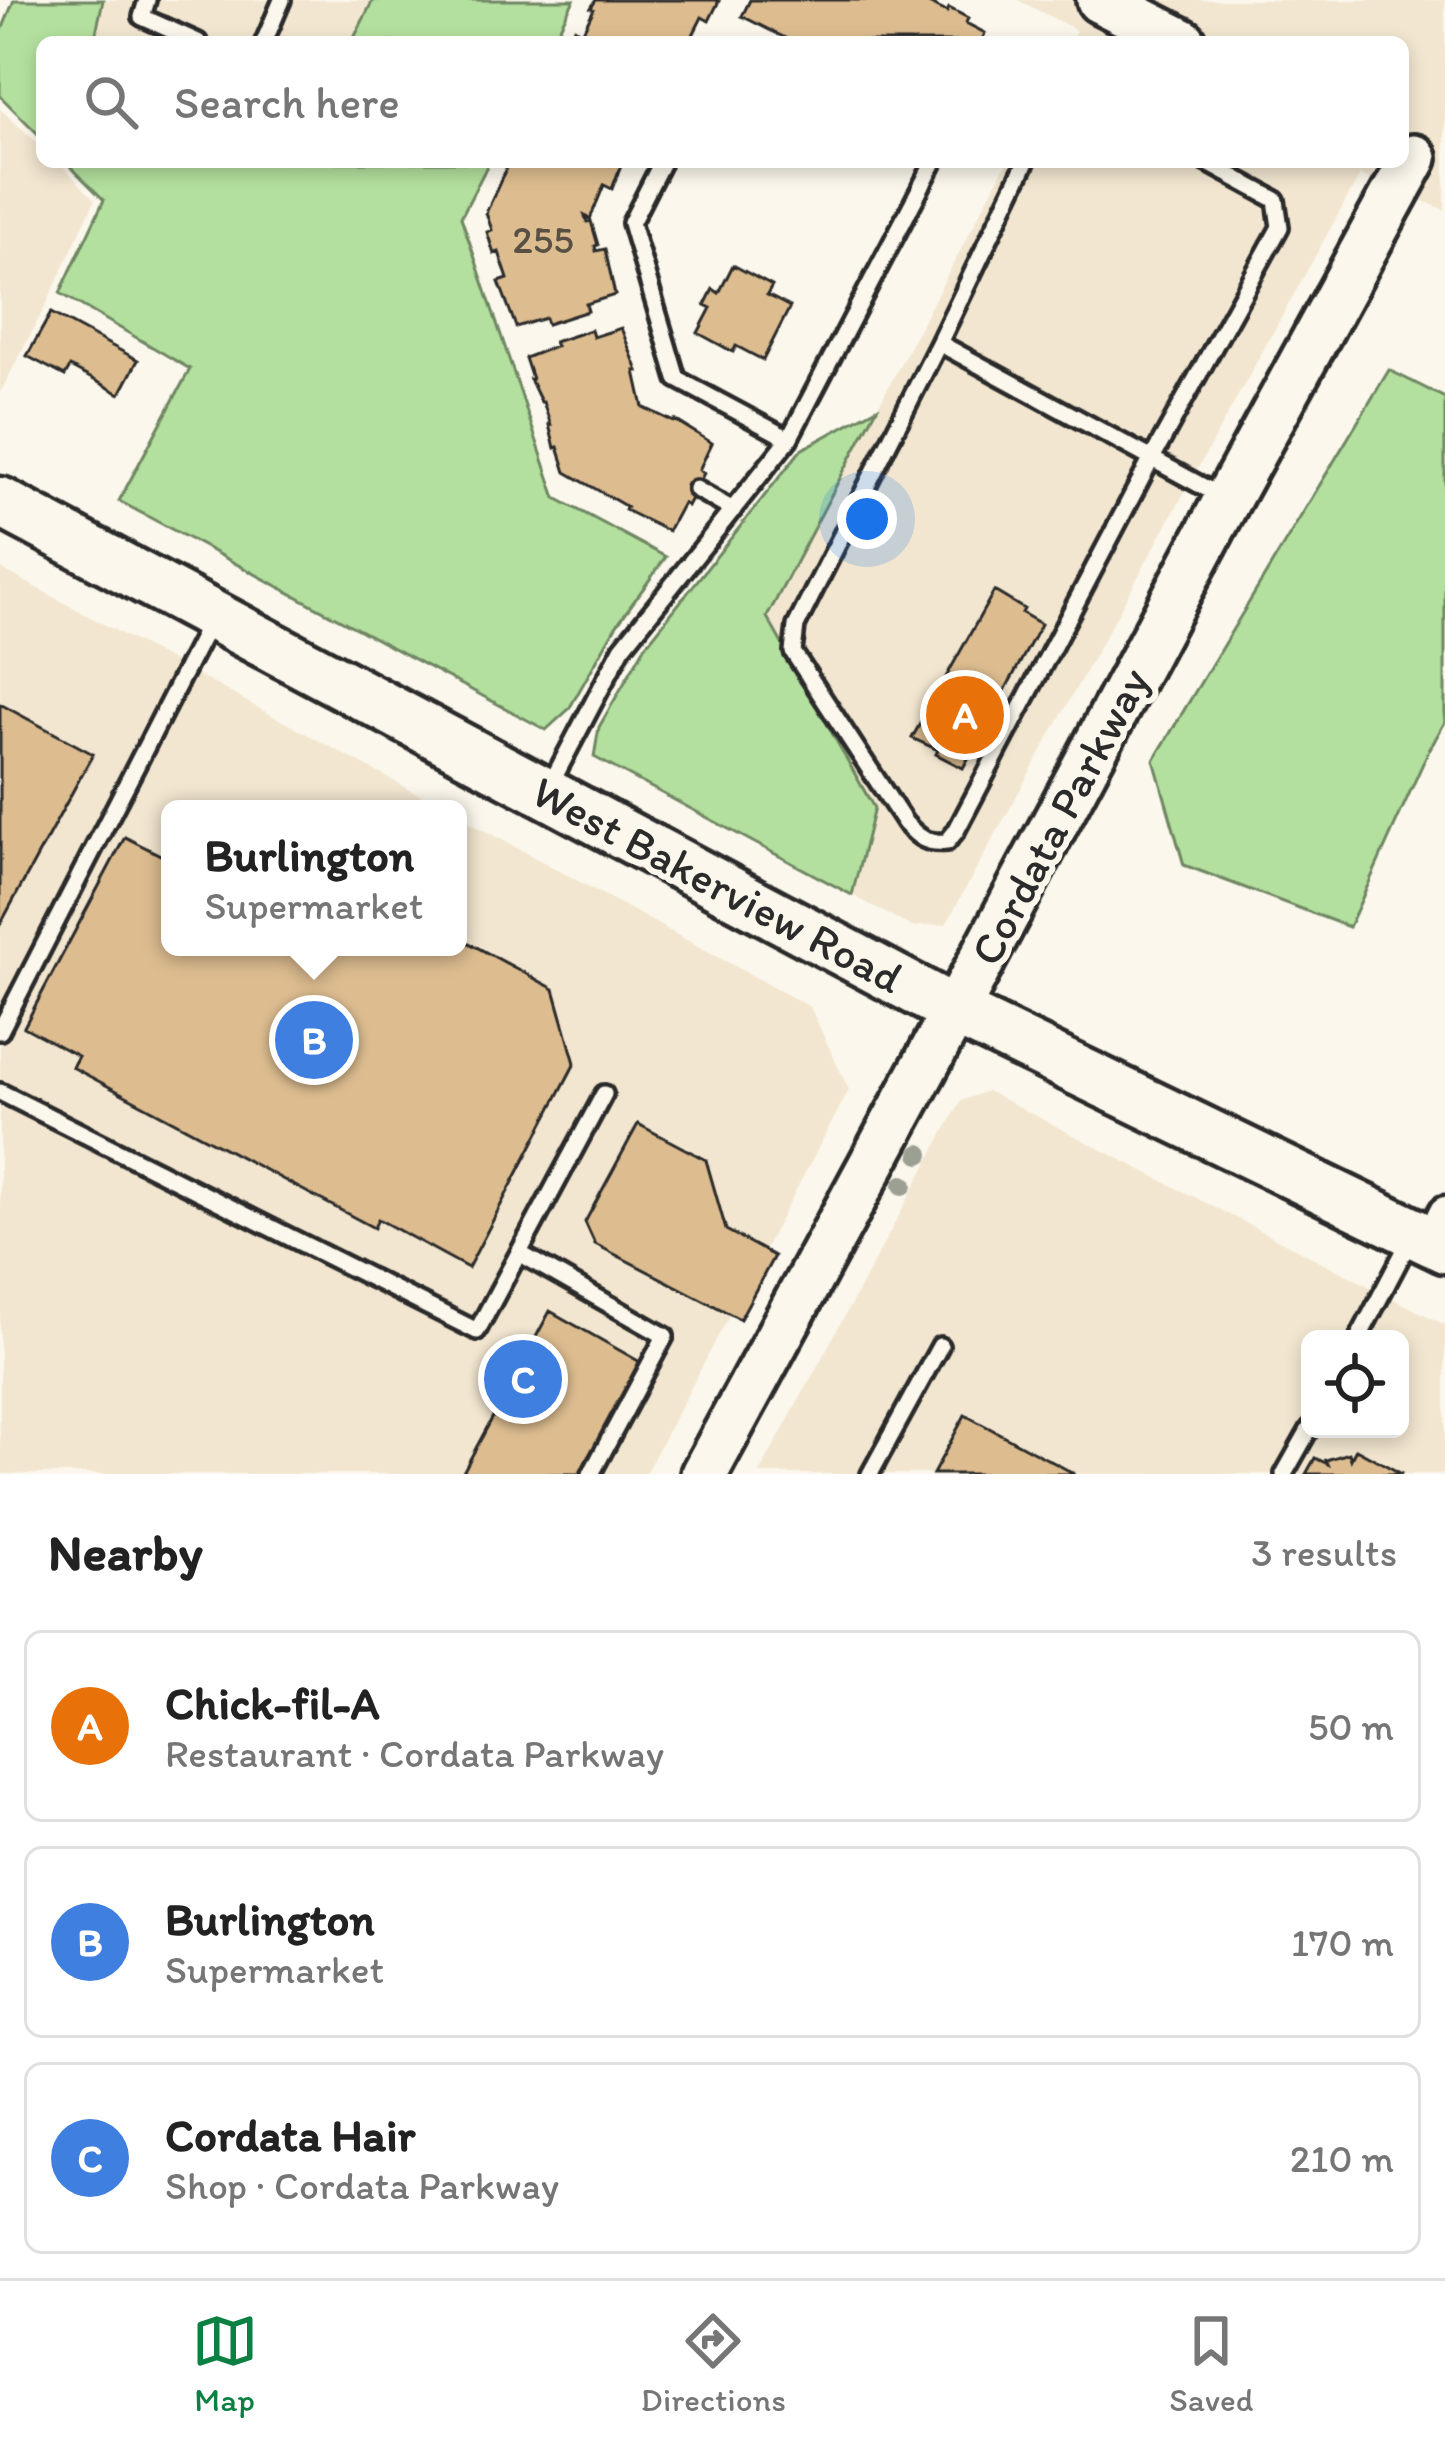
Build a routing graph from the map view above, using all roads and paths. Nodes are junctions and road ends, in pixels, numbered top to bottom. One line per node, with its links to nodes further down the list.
1 (147, 0): 4 (lane)
2 (282, 0): 5 (lane)
3 (1122, 6): 6 (street)
4 (185, 36)
5 (267, 36)
6 (1173, 36)
7 (1421, 162): 16 (street, Cordata Parkway)
8 (659, 168): 13 (lane)
9 (931, 168): 13 (lane)
10 (1023, 168): 12 (lane)
11 (1217, 168): 14 (lane)
12 (939, 344): 14 (lane); 14 (lane)
13 (789, 440): 18 (lane)
14 (1150, 460): 16 (lane)
15 (696, 489): 18 (lane)
16 (1227, 500): 21 (street, Cordata Parkway)
17 (0, 502): 19 (main road, West Bakerview Road)
18 (733, 510): 20 (lane)
19 (212, 617): 20 (main road, West Bakerview Road); 22 (lane)
20 (547, 791): 21 (main road, West Bakerview Road)
21 (955, 1011): 25 (main road, West Bakerview Road); 30 (street, Cordata Parkway)
22 (0, 1031)
23 (0, 1092): 26 (lane)
24 (604, 1094): 26 (lane)
25 (1434, 1233): 27 (lane)
26 (519, 1253): 31 (lane)
27 (1364, 1330)
28 (940, 1346): 32 (lane)
29 (1304, 1438): 33 (lane)
30 (714, 1467)
31 (591, 1474)
32 (871, 1474)
33 (1284, 1474)

